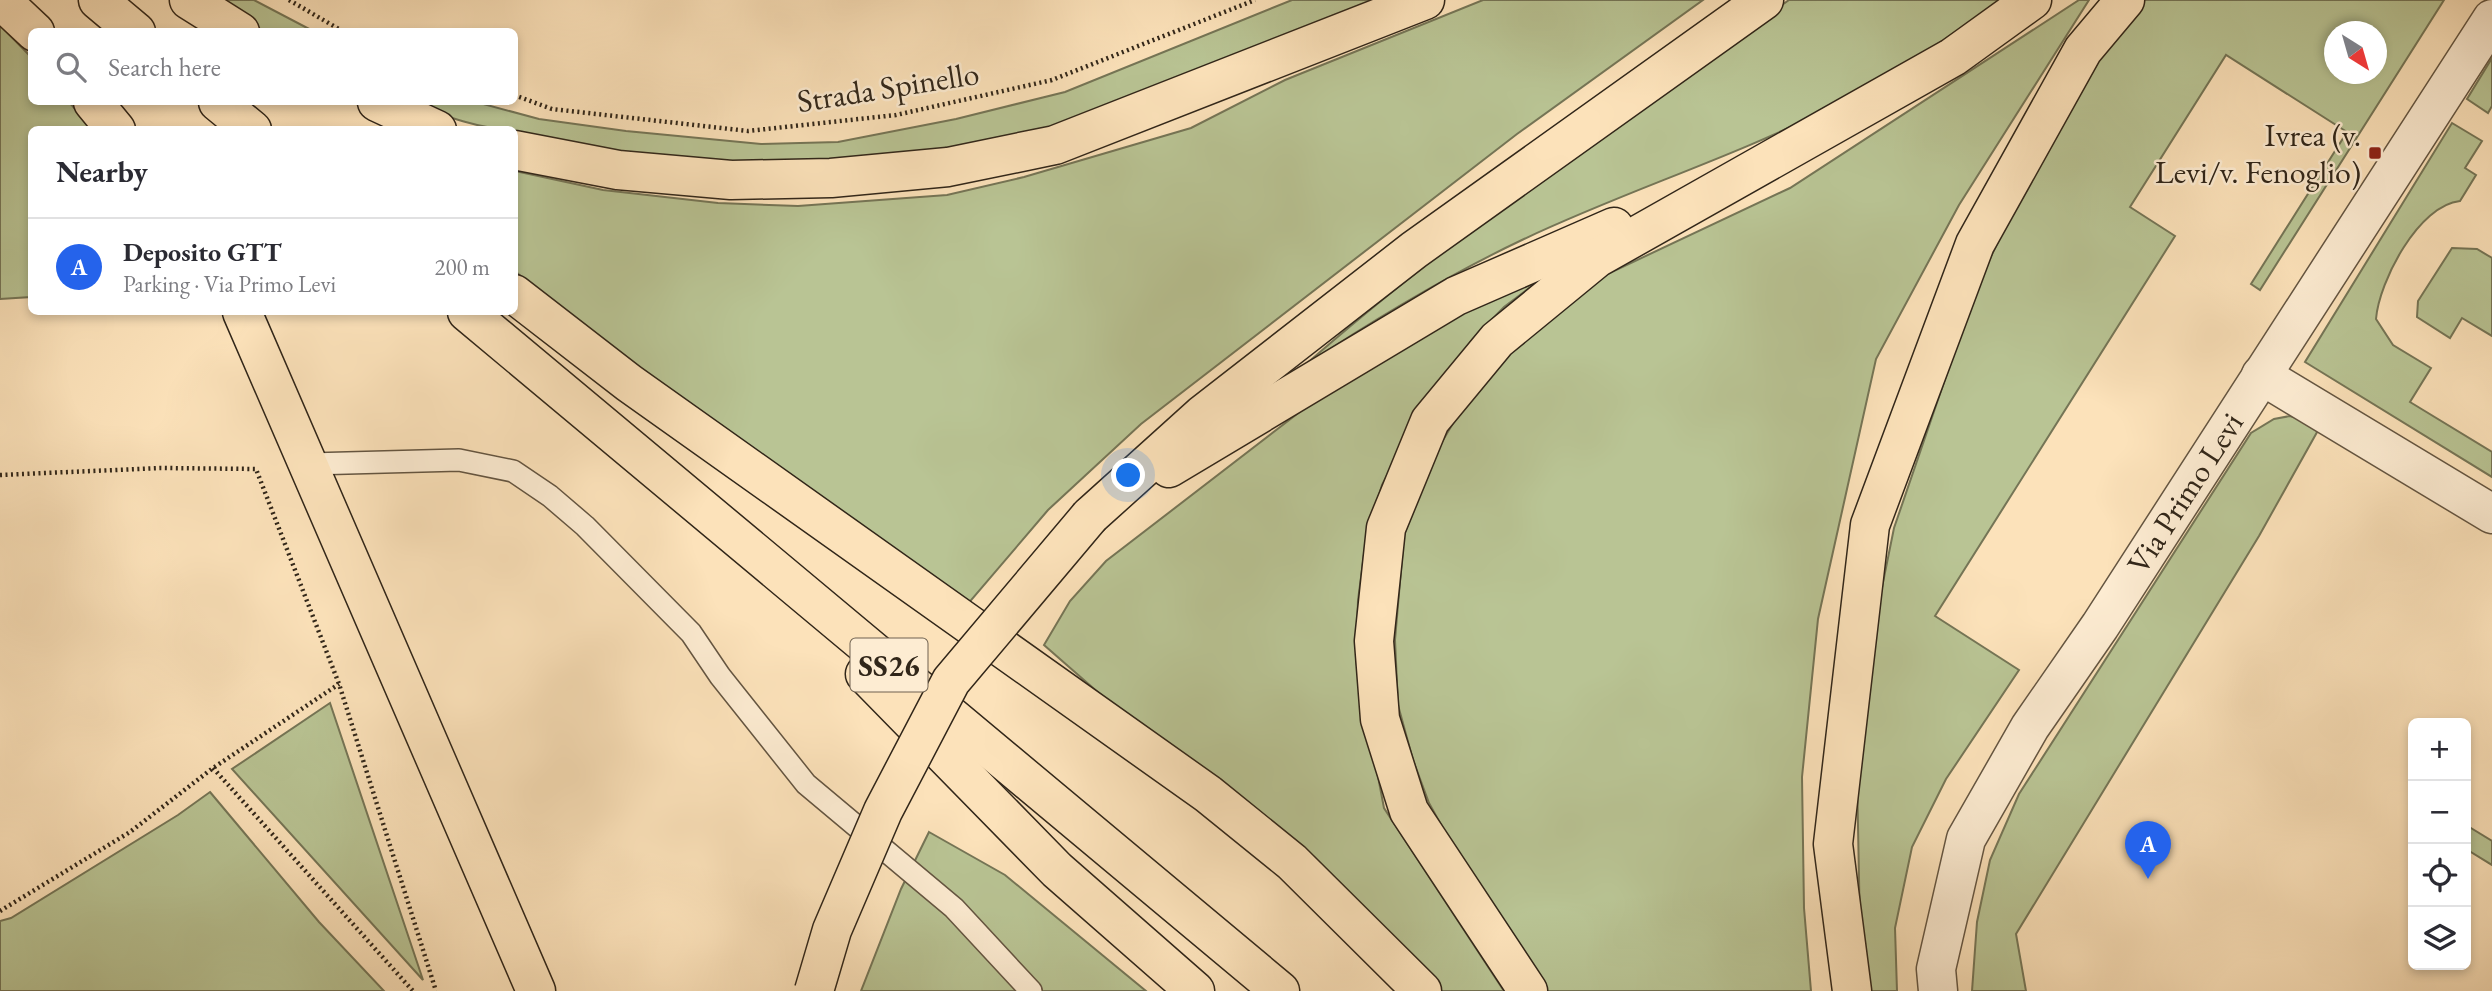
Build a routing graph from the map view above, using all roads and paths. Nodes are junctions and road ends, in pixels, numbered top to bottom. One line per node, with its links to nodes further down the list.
1 (1, 0): 11 (main road)
2 (98, 0): 12 (main road)
3 (189, 0): 13 (main road)
4 (289, 0): 14 (path)
5 (1255, 0): 15 (path, Strada Spinello)
6 (1425, 0): 22 (main road)
7 (1764, 0): 32 (main road)
8 (2032, 0): 23 (main road)
9 (2125, 0): 45 (main road)
10 (2492, 19): 27 (street, Via Primo Levi)
11 (31, 28)
12 (131, 28)
13 (234, 28)
14 (337, 28)
15 (518, 96)
16 (95, 105): 19 (main road)
17 (223, 105): 20 (main road)
18 (383, 105): 21 (main road)
19 (113, 126)
20 (247, 126)
21 (428, 126)
22 (518, 151)
23 (1760, 164): 32 (main road); 44 (main road)
24 (518, 297): 43 (main road)
25 (243, 315): 28 (main road)
26 (471, 315): 30 (main road, SS26)
27 (2261, 375): 31 (street); 46 (street, Via Primo Levi)
28 (310, 464): 38 (main road); 40 (lane)
29 (0, 475): 33 (path)
30 (710, 514): 41 (main road); 42 (main road, SS26)
31 (2492, 514)
32 (1090, 516): 39 (main road, bridge)
33 (339, 684): 34 (path); 37 (path)
34 (213, 768): 35 (path); 36 (path)
35 (0, 911)
36 (413, 991)
37 (436, 991)
38 (536, 991)
39 (814, 991)
40 (1031, 991)
41 (1195, 991)
42 (1280, 991)
43 (1422, 991)
44 (1528, 991)
45 (1852, 991)
46 (1938, 991)

